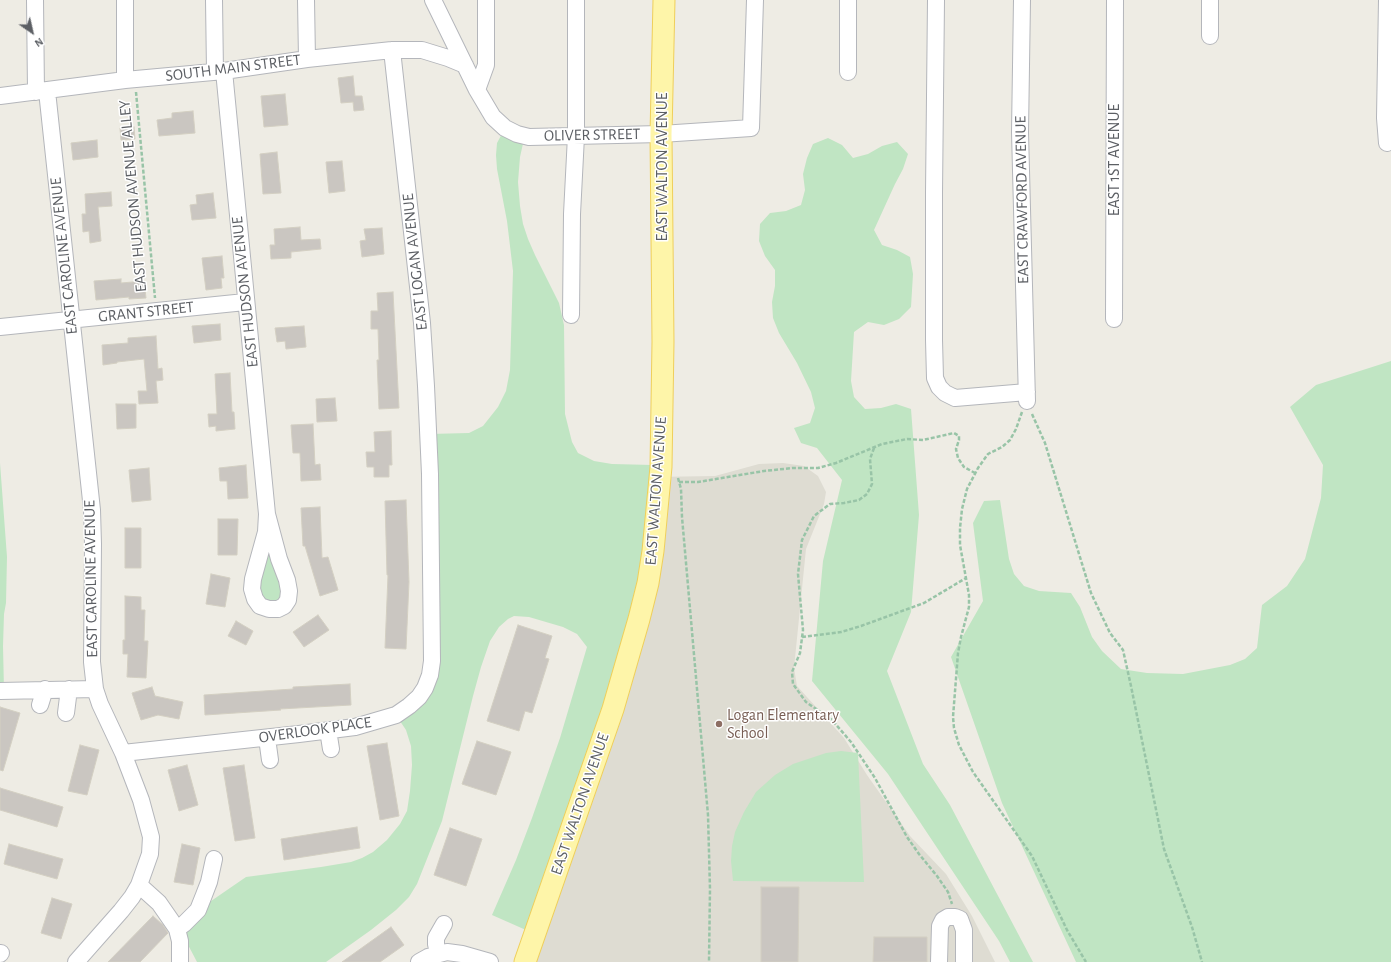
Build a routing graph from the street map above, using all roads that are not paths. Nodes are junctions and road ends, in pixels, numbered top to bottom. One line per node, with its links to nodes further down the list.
1 (35, 0): 24 (street, EAST CAROLINE AVENUE)
2 (125, 0): 22 (street)
3 (214, 0): 20 (street, EAST HUDSON AVENUE)
4 (306, 0): 18 (street)
5 (433, 0): 19 (street, OLIVER STREET)
6 (486, 0): 23 (street)
7 (576, 0): 27 (street)
8 (664, 0): 26 (main road, EAST WALTON AVENUE)
9 (755, 0): 26 (street, OLIVER STREET)
10 (848, 0): 21 (street)
11 (936, 0): 12 (street, EAST CRAWFORD AVENUE)
12 (1022, 0)
13 (1115, 0): 31 (street, EAST 1ST AVENUE)
14 (1210, 0): 16 (street)
15 (1387, 0): 28 (street)
16 (1210, 36)
17 (392, 50): 18 (street, SOUTH MAIN STREET); 19 (street, SOUTH MAIN STREET); 34 (street, EAST LOGAN AVENUE)
18 (307, 59): 20 (street, SOUTH MAIN STREET)
19 (465, 65): 23 (street, OLIVER STREET)
20 (219, 71): 22 (street, SOUTH MAIN STREET); 29 (street, EAST HUDSON AVENUE)
21 (848, 72)
22 (130, 80): 24 (street, SOUTH MAIN STREET)
23 (477, 90): 27 (street, OLIVER STREET)
24 (41, 91): 25 (street, SOUTH MAIN STREET); 32 (street, EAST CAROLINE AVENUE)
25 (0, 96)
26 (661, 134): 27 (street, OLIVER STREET); 57 (main road, EAST WALTON AVENUE)
27 (576, 136): 30 (street)
28 (1387, 143)
29 (245, 302): 32 (street, GRANT STREET); 35 (street, EAST HUDSON AVENUE)
30 (571, 315)
31 (1114, 319)
32 (71, 320): 33 (street, GRANT STREET); 38 (street, EAST CAROLINE AVENUE)
33 (0, 327)
34 (430, 474): 42 (street, OVERLOOK PLACE)
35 (266, 514): 35 (street, EAST HUDSON AVENUE)
36 (44, 689): 37 (street); 39 (street); 40 (street)
37 (69, 689): 38 (street); 41 (street)
38 (96, 689): 45 (street, EAST CAROLINE AVENUE)
39 (0, 691)
40 (40, 705)
41 (66, 713)
42 (328, 730): 43 (street, OVERLOOK PLACE); 44 (street)
43 (267, 738): 45 (street, OVERLOOK PLACE); 46 (street)
44 (332, 749)
45 (123, 753): 48 (street, EAST CAROLINE AVENUE)
46 (270, 760)
47 (214, 859): 50 (street)
48 (139, 886): 50 (street); 53 (street, EAST CAROLINE AVENUE)
49 (444, 924): 51 (street)
50 (177, 929): 54 (street)
51 (438, 954): 52 (street); 55 (street)
52 (472, 959): 56 (street)
53 (76, 962)
54 (180, 962)
55 (419, 962)
56 (490, 962)
57 (525, 962)
58 (939, 962): 59 (street)
59 (964, 962)

